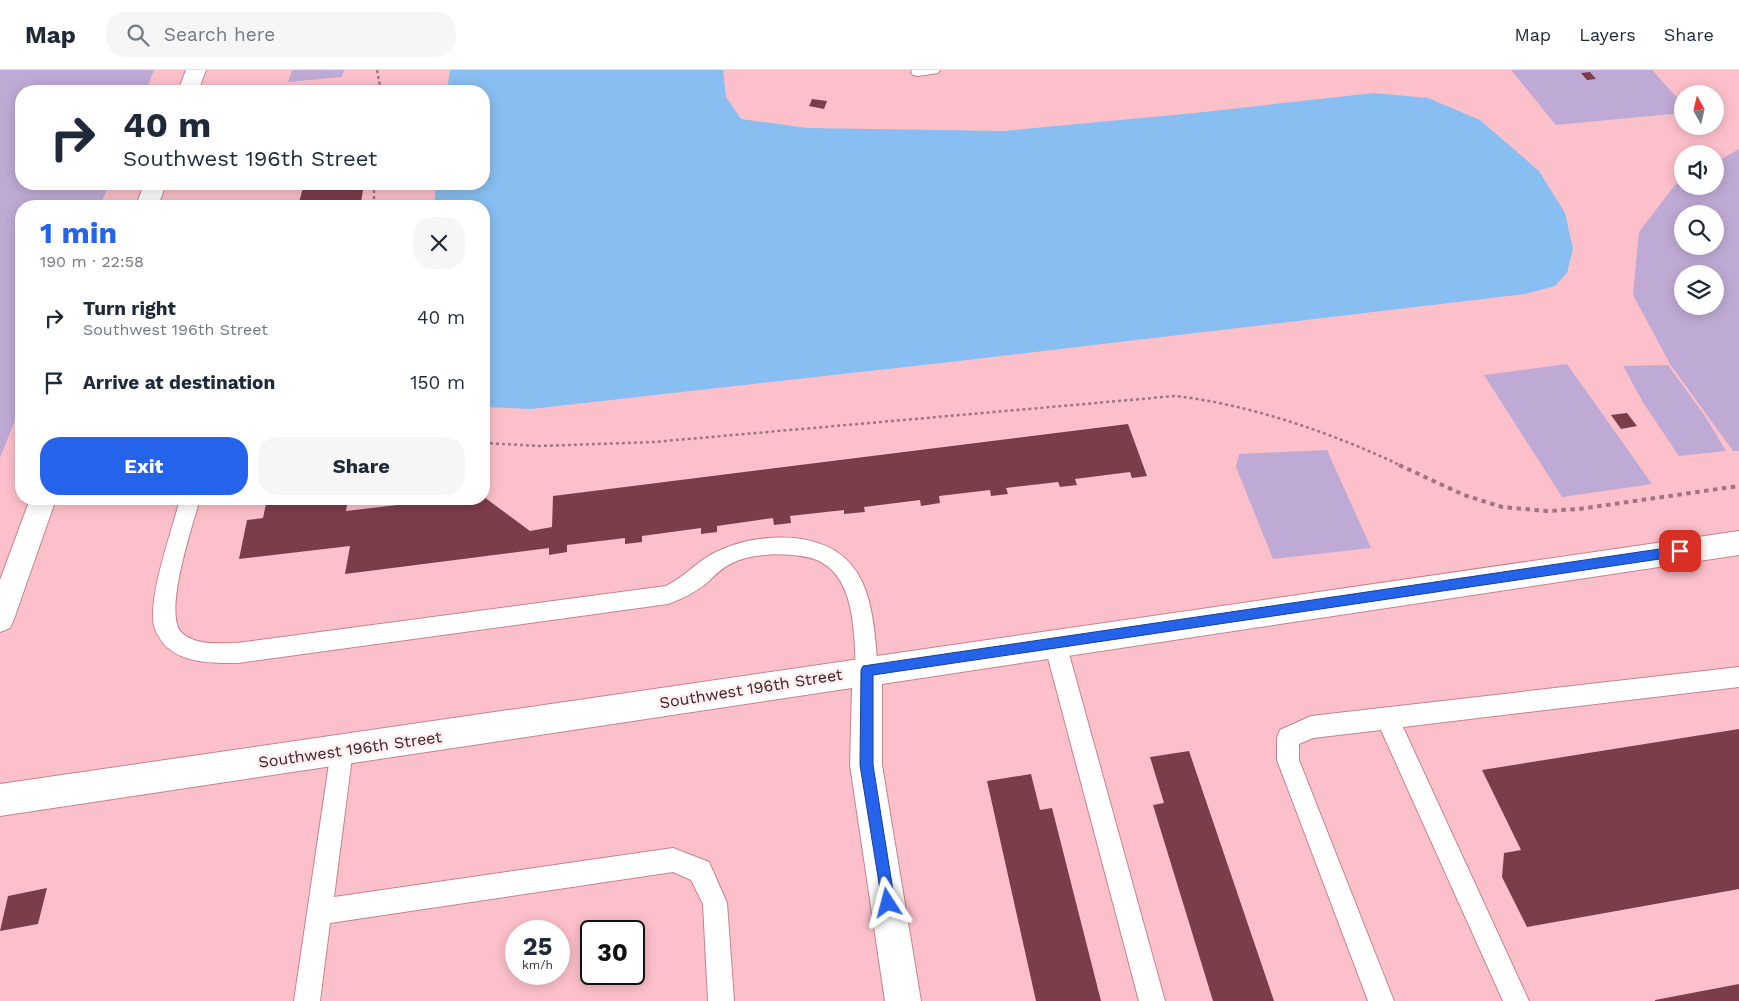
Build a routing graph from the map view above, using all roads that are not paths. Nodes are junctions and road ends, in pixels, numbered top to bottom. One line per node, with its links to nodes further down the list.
1 (196, 70): 4 (street)
2 (934, 70): 3 (lane)
3 (918, 72)
4 (190, 85)
5 (41, 505): 8 (street)
6 (188, 505): 10 (lane)
7 (1739, 543): 9 (street, Southwest 196th Street)
8 (0, 619)
9 (1055, 643): 10 (street, Southwest 196th Street); 19 (lane)
10 (867, 670): 13 (street, Southwest 196th Street); 18 (street)
11 (1739, 677): 12 (lane)
12 (1387, 718): 20 (lane); 21 (lane)
13 (342, 750): 14 (street, Southwest 196th Street); 15 (lane)
14 (0, 800)
15 (319, 912): 16 (lane); 17 (lane)
16 (307, 1001)
17 (720, 1001)
18 (903, 1001)
19 (1152, 1001)
20 (1381, 1001)
21 (1516, 1001)

